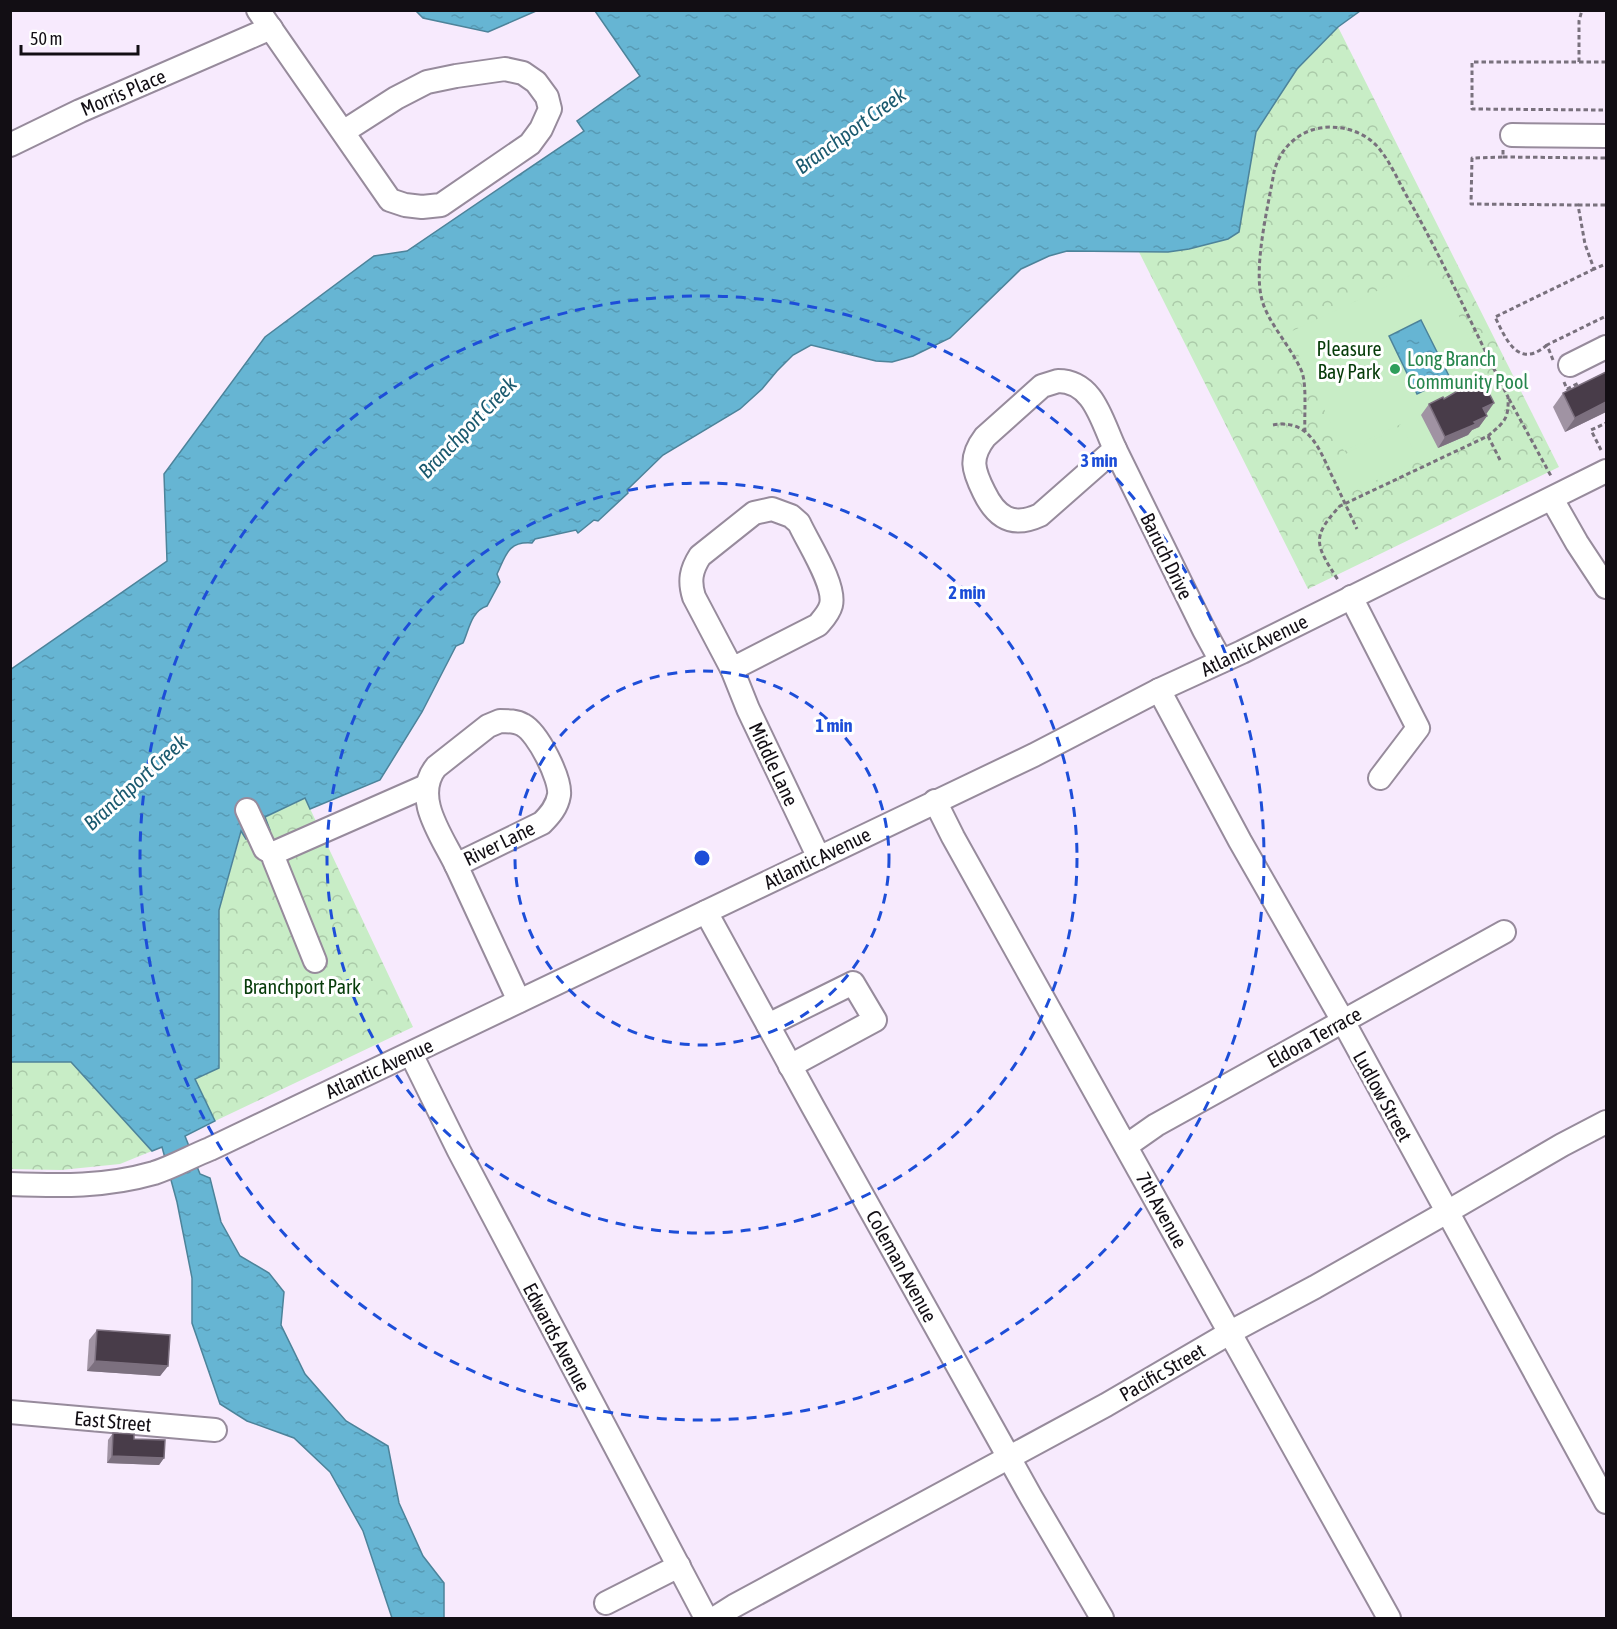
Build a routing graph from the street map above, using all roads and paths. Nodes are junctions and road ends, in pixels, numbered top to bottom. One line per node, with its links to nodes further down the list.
1 (1582, 10): 3 (path)
2 (265, 19): 7 (street); 10 (street, Morris Place)
3 (1579, 62): 4 (path); 5 (path)
4 (1606, 62)
5 (1503, 109): 6 (path); 8 (path)
6 (1606, 110)
7 (343, 132): 7 (street)
8 (1506, 134): 9 (street); 11 (path)
9 (1606, 136)
10 (11, 142)
11 (1503, 157): 12 (path); 13 (path)
12 (1606, 158)
13 (1578, 205): 14 (path); 16 (path)
14 (1606, 205)
15 (1606, 264): 16 (path)
16 (1594, 269): 17 (path)
17 (1547, 345)
18 (1606, 346): 19 (street)
19 (1570, 365)
20 (1508, 398): 23 (path); 24 (path); 28 (path)
21 (1606, 423): 27 (path)
22 (1274, 424): 23 (path)
23 (1305, 432): 30 (path)
24 (1488, 436): 26 (path); 30 (path)
25 (1115, 450): 25 (street, Baruch Drive); 34 (street, Baruch Drive)
26 (1500, 460)
27 (1604, 460): 29 (street, Atlantic Avenue)
28 (1551, 476)
29 (1552, 500): 32 (street); 33 (street, Atlantic Avenue)
30 (1345, 502): 31 (path); 33 (path)
31 (1358, 529)
32 (1606, 587)
33 (1344, 589): 34 (street, Atlantic Avenue); 37 (street)
34 (1221, 661): 36 (street, Atlantic Avenue)
35 (732, 669): 35 (street, Middle Lane); 42 (street, Middle Lane)
36 (1159, 690): 39 (street, Atlantic Avenue); 48 (street, Ludlow Street)
37 (1380, 778)
38 (426, 786): 41 (street); 43 (street, River Lane); 43 (street, River Lane)
39 (935, 801): 42 (street, Atlantic Avenue); 53 (street, 7th Avenue)
40 (247, 810): 41 (street)
41 (274, 854): 46 (street)
42 (819, 858): 44 (street, Atlantic Avenue)
43 (456, 865): 47 (street, River Lane)
44 (706, 912): 47 (street, Atlantic Avenue); 49 (street, Coleman Avenue)
45 (1504, 932): 48 (street, Eldora Terrace)
46 (315, 961)
47 (519, 1001): 50 (street, Atlantic Avenue)
48 (1342, 1021): 53 (street, Eldora Terrace); 55 (street, Ludlow Street)
49 (768, 1025): 51 (street, Coleman Avenue); 51 (street)
50 (411, 1054): 54 (street, Atlantic Avenue); 61 (street, Edwards Avenue)
51 (790, 1066): 59 (street, Coleman Avenue)
52 (1606, 1122): 55 (street, Pacific Street)
53 (1126, 1146): 56 (street, 7th Avenue)
54 (10, 1184)
55 (1447, 1212): 56 (street, Pacific Street); 60 (street, Ludlow Street)
56 (1229, 1333): 59 (street, Pacific Street); 66 (street, 7th Avenue)
57 (10, 1412): 58 (street, East Street)
58 (214, 1430)
59 (1010, 1456): 64 (street, Pacific Street); 65 (street, Coleman Avenue)
60 (1606, 1502)
61 (679, 1566): 62 (street); 63 (street, Edwards Avenue)
62 (606, 1603)
63 (706, 1618)
64 (715, 1618)
65 (1102, 1618)
66 (1389, 1618)

